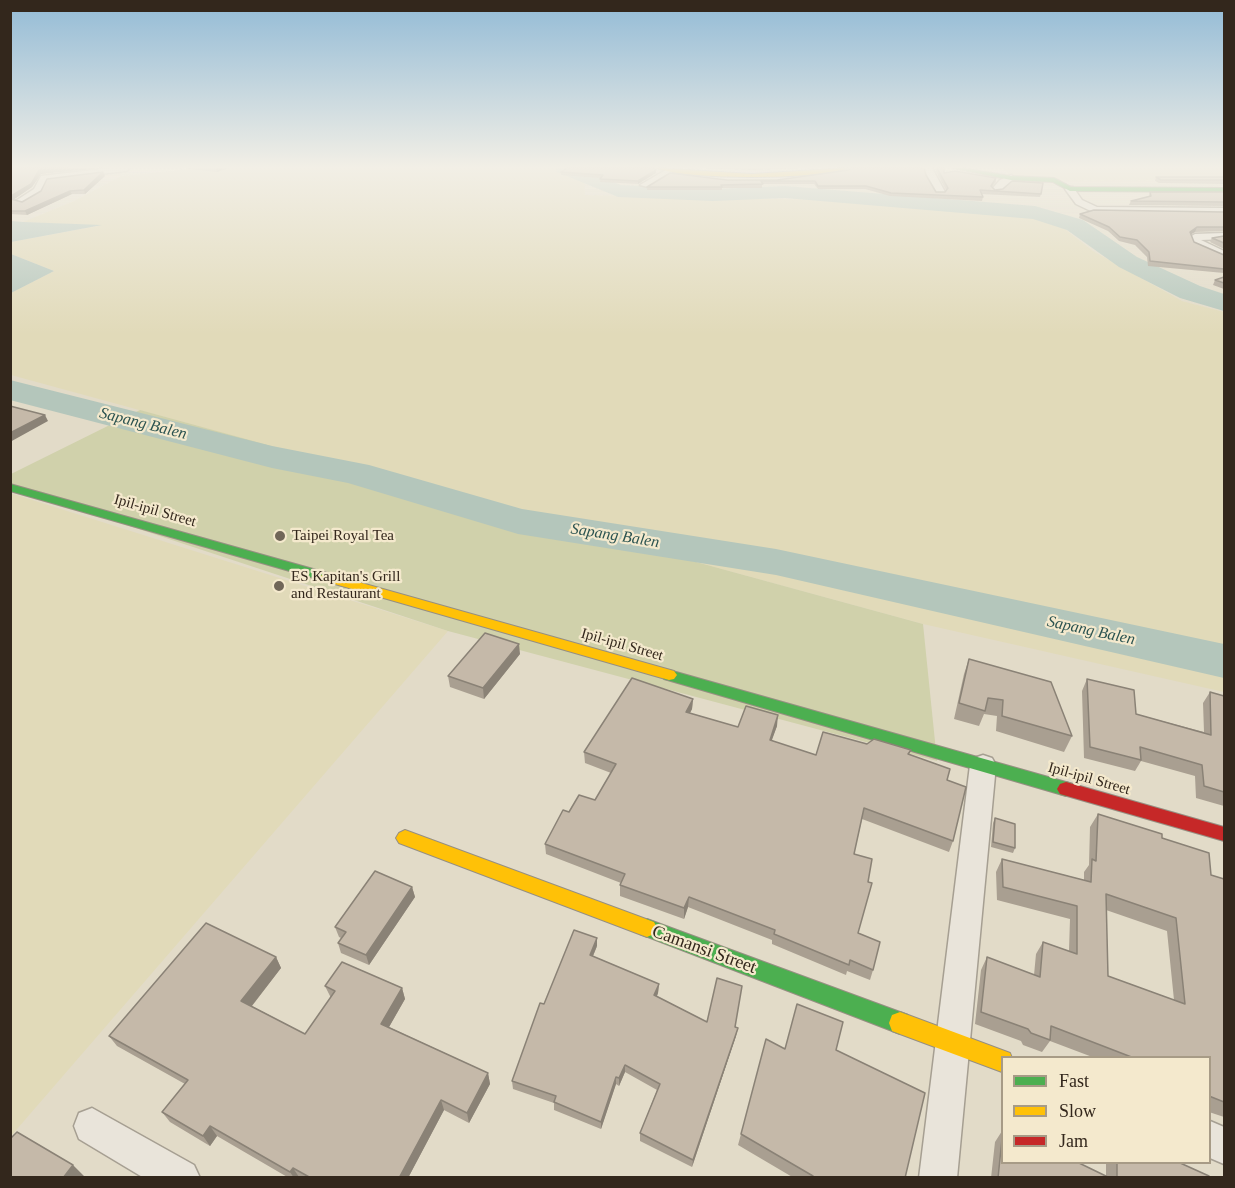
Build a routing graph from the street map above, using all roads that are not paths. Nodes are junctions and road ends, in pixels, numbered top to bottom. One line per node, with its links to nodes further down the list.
1 (1224, 236): 2 (street)
2 (1224, 255)
3 (10, 487): 4 (street, Ipil-ipil Street)
4 (983, 765): 5 (street, Ipil-ipil Street); 7 (street)
5 (1224, 834)
6 (405, 838): 7 (street, Camansi Street)
7 (953, 1043): 8 (street, Camansi Street); 11 (street)
8 (1001, 1061)
9 (92, 1126): 10 (street)
10 (181, 1178)
11 (938, 1178)

